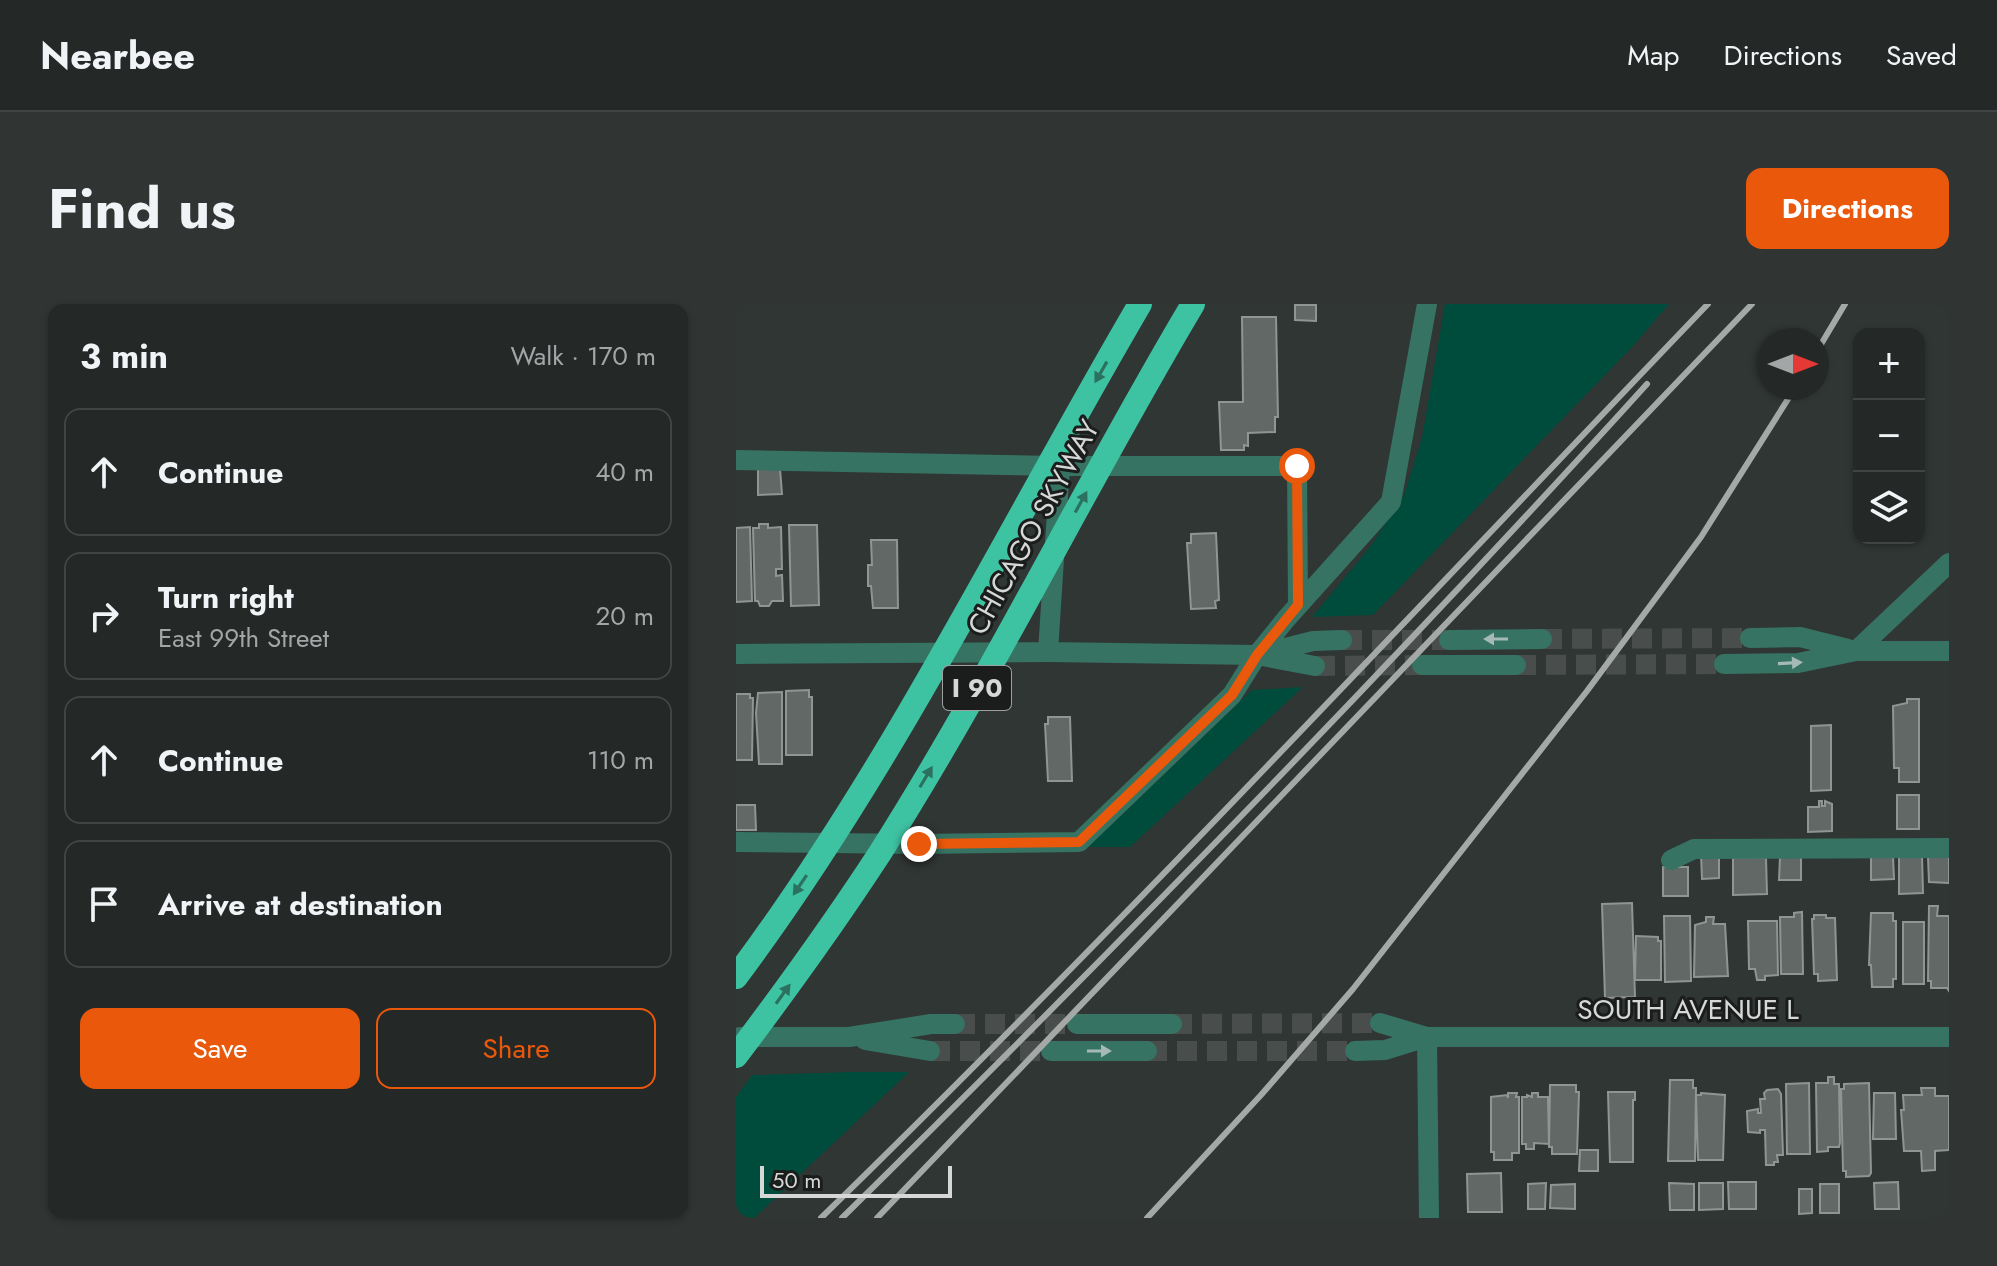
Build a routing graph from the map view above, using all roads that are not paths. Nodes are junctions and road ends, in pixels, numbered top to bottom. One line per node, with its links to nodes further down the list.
1 (1140, 304): 24 (highway, CHICAGO SKYWAY / I 90, one-way to 24, bridge)
2 (1193, 304): 37 (highway, CHICAGO SKYWAY / I 90, one-way to 2, bridge)
3 (1427, 304): 7 (street)
4 (736, 460): 5 (street)
5 (1060, 466): 7 (street); 14 (street)
6 (1949, 563): 12 (street)
7 (1298, 605): 16 (street)
8 (1750, 638): 12 (street)
9 (1542, 639): 11 (street, one-way to 11)
10 (1342, 640): 16 (street)
11 (1449, 640)
12 (1856, 651): 13 (street); 17 (street, one-way to 12)
13 (1949, 651)
14 (1048, 652): 15 (street); 16 (street)
15 (736, 654)
16 (1257, 655): 20 (street); 21 (street)
17 (1724, 664)
18 (1422, 665): 19 (street)
19 (1516, 665)
20 (1315, 666)
21 (736, 842)
22 (1949, 848): 23 (street)
23 (1671, 860)
24 (736, 977)
25 (1380, 1023): 31 (street, SOUTH AVENUE L)
26 (955, 1024): 30 (street)
27 (1077, 1024): 28 (street)
28 (1172, 1024)
29 (736, 1037): 30 (street)
30 (849, 1037): 33 (street)
31 (1427, 1037): 32 (street, SOUTH AVENUE L); 36 (street, SOUTH AVENUE L); 38 (street)
32 (1949, 1037)
33 (930, 1051)
34 (1051, 1051): 35 (street, one-way to 35)
35 (1147, 1051)
36 (1355, 1051)
37 (736, 1056)
38 (1429, 1218)

